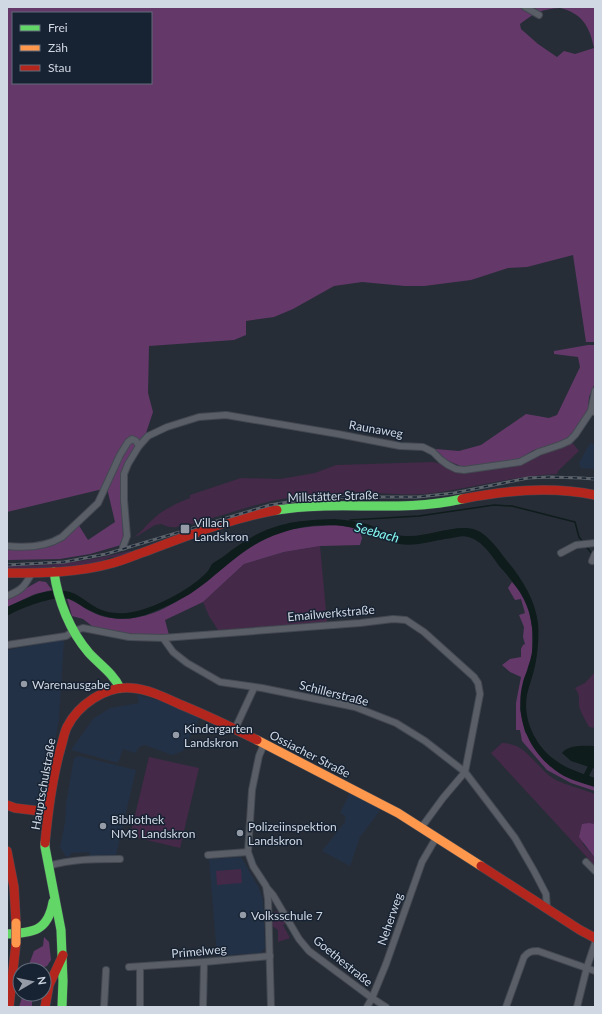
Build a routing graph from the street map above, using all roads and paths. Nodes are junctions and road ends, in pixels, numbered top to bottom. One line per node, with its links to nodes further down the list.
1 (525, 7): 2 (street)
2 (538, 15)
3 (595, 391): 4 (street, Raunaweg)
4 (593, 412): 5 (street, Raunaweg)
5 (139, 446): 8 (street); 9 (street, Raunaweg)
6 (595, 495): 13 (main road, Millstätter Straße)
7 (593, 543): 10 (street)
8 (7, 546)
9 (123, 546)
10 (562, 553)
11 (595, 554): 12 (street)
12 (592, 561)
13 (54, 572): 15 (main road, Millstätter Straße); 17 (main road)
14 (7, 573): 15 (main road, Millstätter Straße)
15 (32, 573): 16 (street)
16 (7, 596)
17 (74, 631): 18 (street, Emailwerkstraße); 19 (street, Emailwerkstraße); 20 (main road)
18 (163, 638): 21 (street, Schillerstraße); 24 (street, Emailwerkstraße)
19 (7, 645)
20 (120, 688): 22 (main road, Ossiacher Straße); 26 (main road, Hauptschulstraße)
21 (254, 688): 22 (street); 24 (street, Schillerstraße)
22 (235, 729): 23 (main road, Ossiacher Straße)
23 (264, 744): 27 (main road, Ossiacher Straße); 30 (street)
24 (465, 772): 27 (street, Emailwerkstraße); 39 (street)
25 (10, 807): 26 (main road)
26 (48, 812): 34 (main road, Hauptschulstraße)
27 (421, 828): 28 (main road, Ossiacher Straße)
28 (436, 838): 39 (main road, Ossiacher Straße); 54 (street, Neherweg)
29 (7, 851): 55 (main road, bridge)
30 (248, 852): 31 (street); 36 (street, Goethestraße)
31 (208, 855)
32 (120, 859): 34 (street)
33 (586, 862): 35 (street)
34 (48, 866): 37 (main road, Hauptschulstraße)
35 (595, 871)
36 (266, 886): 38 (street, Goethestraße); 40 (street)
37 (53, 892): 41 (main road, Hauptschulstraße); 42 (main road, Hauptschulstraße)
38 (280, 907): 40 (street); 54 (street, Goethestraße)
39 (547, 909): 44 (main road, Ossiacher Straße)
40 (268, 910): 47 (street)
41 (45, 925): 42 (main road); 43 (main road)
42 (60, 930): 46 (main road, Hauptschulstraße)
43 (7, 934)
44 (595, 938)
45 (595, 943): 51 (street)
46 (63, 955): 56 (main road); 57 (main road, Hauptschulstraße)
47 (270, 956): 48 (street, Primelweg); 61 (street)
48 (204, 962): 50 (street, Primelweg); 60 (street)
49 (129, 967): 50 (street, Primelweg)
50 (140, 967): 59 (street)
51 (587, 967): 53 (street); 64 (street); 65 (street)
52 (106, 970): 58 (street)
53 (595, 971)
54 (372, 998): 62 (street, Neherweg); 63 (street, Goethestraße)
55 (9, 1007)
56 (45, 1007)
57 (62, 1007)
58 (104, 1007)
59 (140, 1007)
60 (203, 1007)
61 (271, 1007)
62 (367, 1007)
63 (386, 1007)
64 (506, 1007)
65 (577, 1007)

